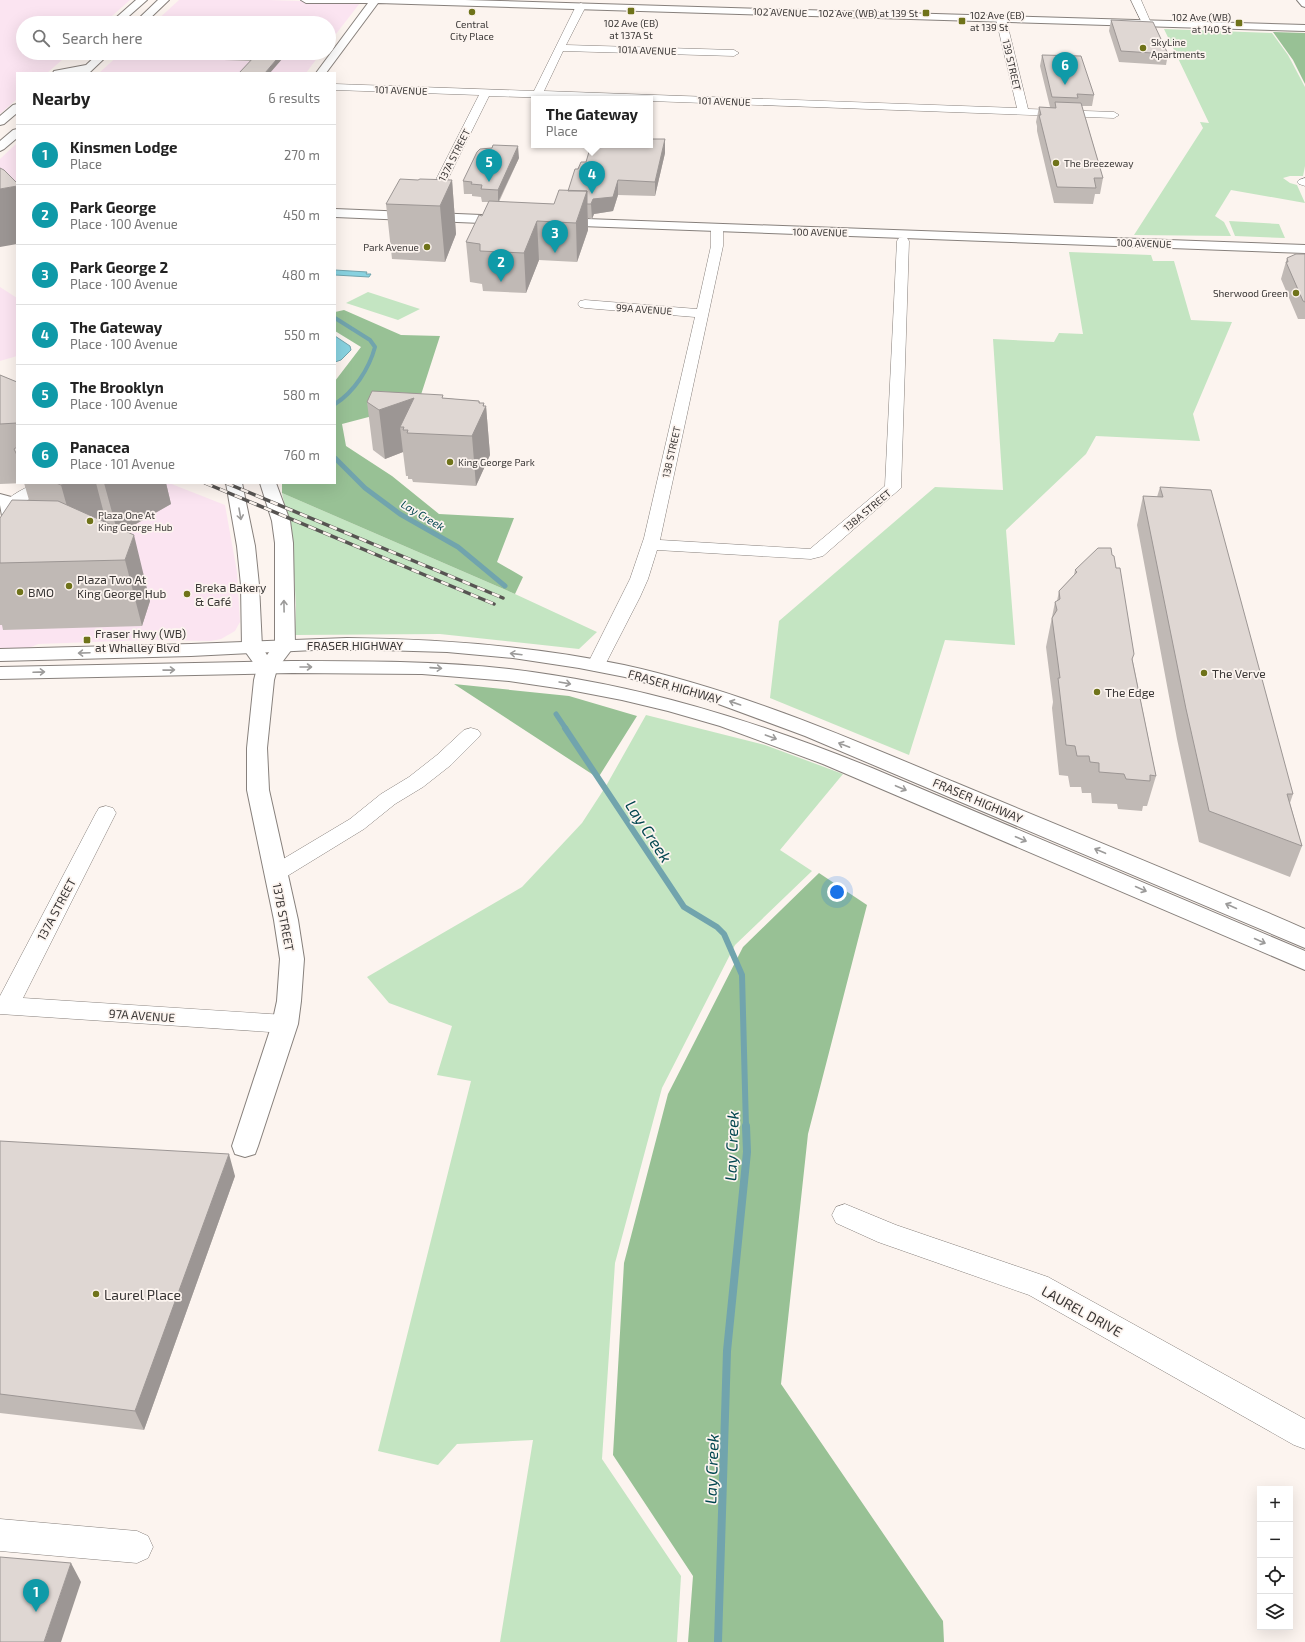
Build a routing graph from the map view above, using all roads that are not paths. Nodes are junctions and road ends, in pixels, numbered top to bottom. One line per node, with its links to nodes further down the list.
1 (142, 0): 10 (main road)
2 (164, 0): 11 (main road)
3 (306, 0): 5 (main road, 102 AVENUE)
4 (370, 0): 5 (main road, 102 AVENUE)
5 (375, 0): 9 (main road, 102 AVENUE); 16 (main road)
6 (1136, 0): 13 (street)
7 (1302, 0): 8 (main road)
8 (1305, 4)
9 (581, 6): 12 (main road, 102 AVENUE); 15 (street)
10 (123, 16)
11 (147, 16)
12 (1001, 19): 13 (main road, 102 AVENUE); 31 (street, 139 STREET)
13 (1146, 23): 14 (main road, 102 AVENUE)
14 (1305, 28)
15 (560, 48): 17 (street, 101A AVENUE); 27 (street)
16 (336, 53)
17 (734, 53)
18 (97, 60): 21 (main road)
19 (331, 60): 24 (main road)
20 (71, 61): 22 (main road)
21 (86, 70): 23 (main road)
22 (59, 72)
23 (67, 72)
24 (322, 72)
25 (336, 87): 26 (street, 101 AVENUE)
26 (485, 92): 27 (street, 101 AVENUE); 37 (street, 137A STREET)
27 (538, 94): 28 (street, 101 AVENUE)
28 (592, 96)
29 (653, 98): 31 (street, 101 AVENUE)
30 (16, 108): 33 (main road)
31 (1023, 112): 32 (street, 101 AVENUE)
32 (1114, 115)
33 (0, 122)
34 (16, 133): 35 (main road)
35 (0, 147)
36 (336, 213): 37 (main road)
37 (423, 216): 38 (main road)
38 (336, 220)
39 (548, 225): 40 (main road, 100 AVENUE)
40 (717, 232): 41 (main road, 100 AVENUE); 42 (main road, 100 AVENUE); 45 (street, 138 STREET)
41 (903, 241): 43 (main road, 100 AVENUE); 50 (street, 138A STREET)
42 (1305, 249)
43 (1305, 256)
44 (585, 304): 45 (street, 99A AVENUE)
45 (703, 313): 50 (street, 138 STREET)
46 (46, 484): 49 (street)
47 (234, 484): 53 (main road, one-way to 53)
48 (268, 484): 52 (main road, one-way to 48)
49 (4, 506): 51 (main road)
50 (650, 544): 55 (street, 138 STREET)
51 (0, 577)
52 (285, 645): 53 (main road, FRASER HIGHWAY); 55 (main road, FRASER HIGHWAY, one-way to 52); 56 (main road)
53 (252, 647): 54 (main road, FRASER HIGHWAY, one-way to 54); 56 (main road)
54 (0, 655)
55 (596, 665): 61 (main road, FRASER HIGHWAY, one-way to 55)
56 (267, 668): 57 (main road, FRASER HIGHWAY, one-way to 56); 60 (main road); 62 (main road, FRASER HIGHWAY, one-way to 62)
57 (0, 673)
58 (472, 734): 60 (street, 137B STREET)
59 (106, 814): 63 (street, 137A STREET)
60 (276, 873): 64 (main road, 137B STREET)
61 (1305, 939)
62 (1305, 961)
63 (3, 1006): 64 (street, 97A AVENUE)
64 (285, 1024): 65 (main road, 137B STREET)
65 (245, 1146)
66 (845, 1215): 67 (street, LAUREL DRIVE)
67 (1305, 1435)
68 (0, 1535): 69 (street)
69 (137, 1548)

